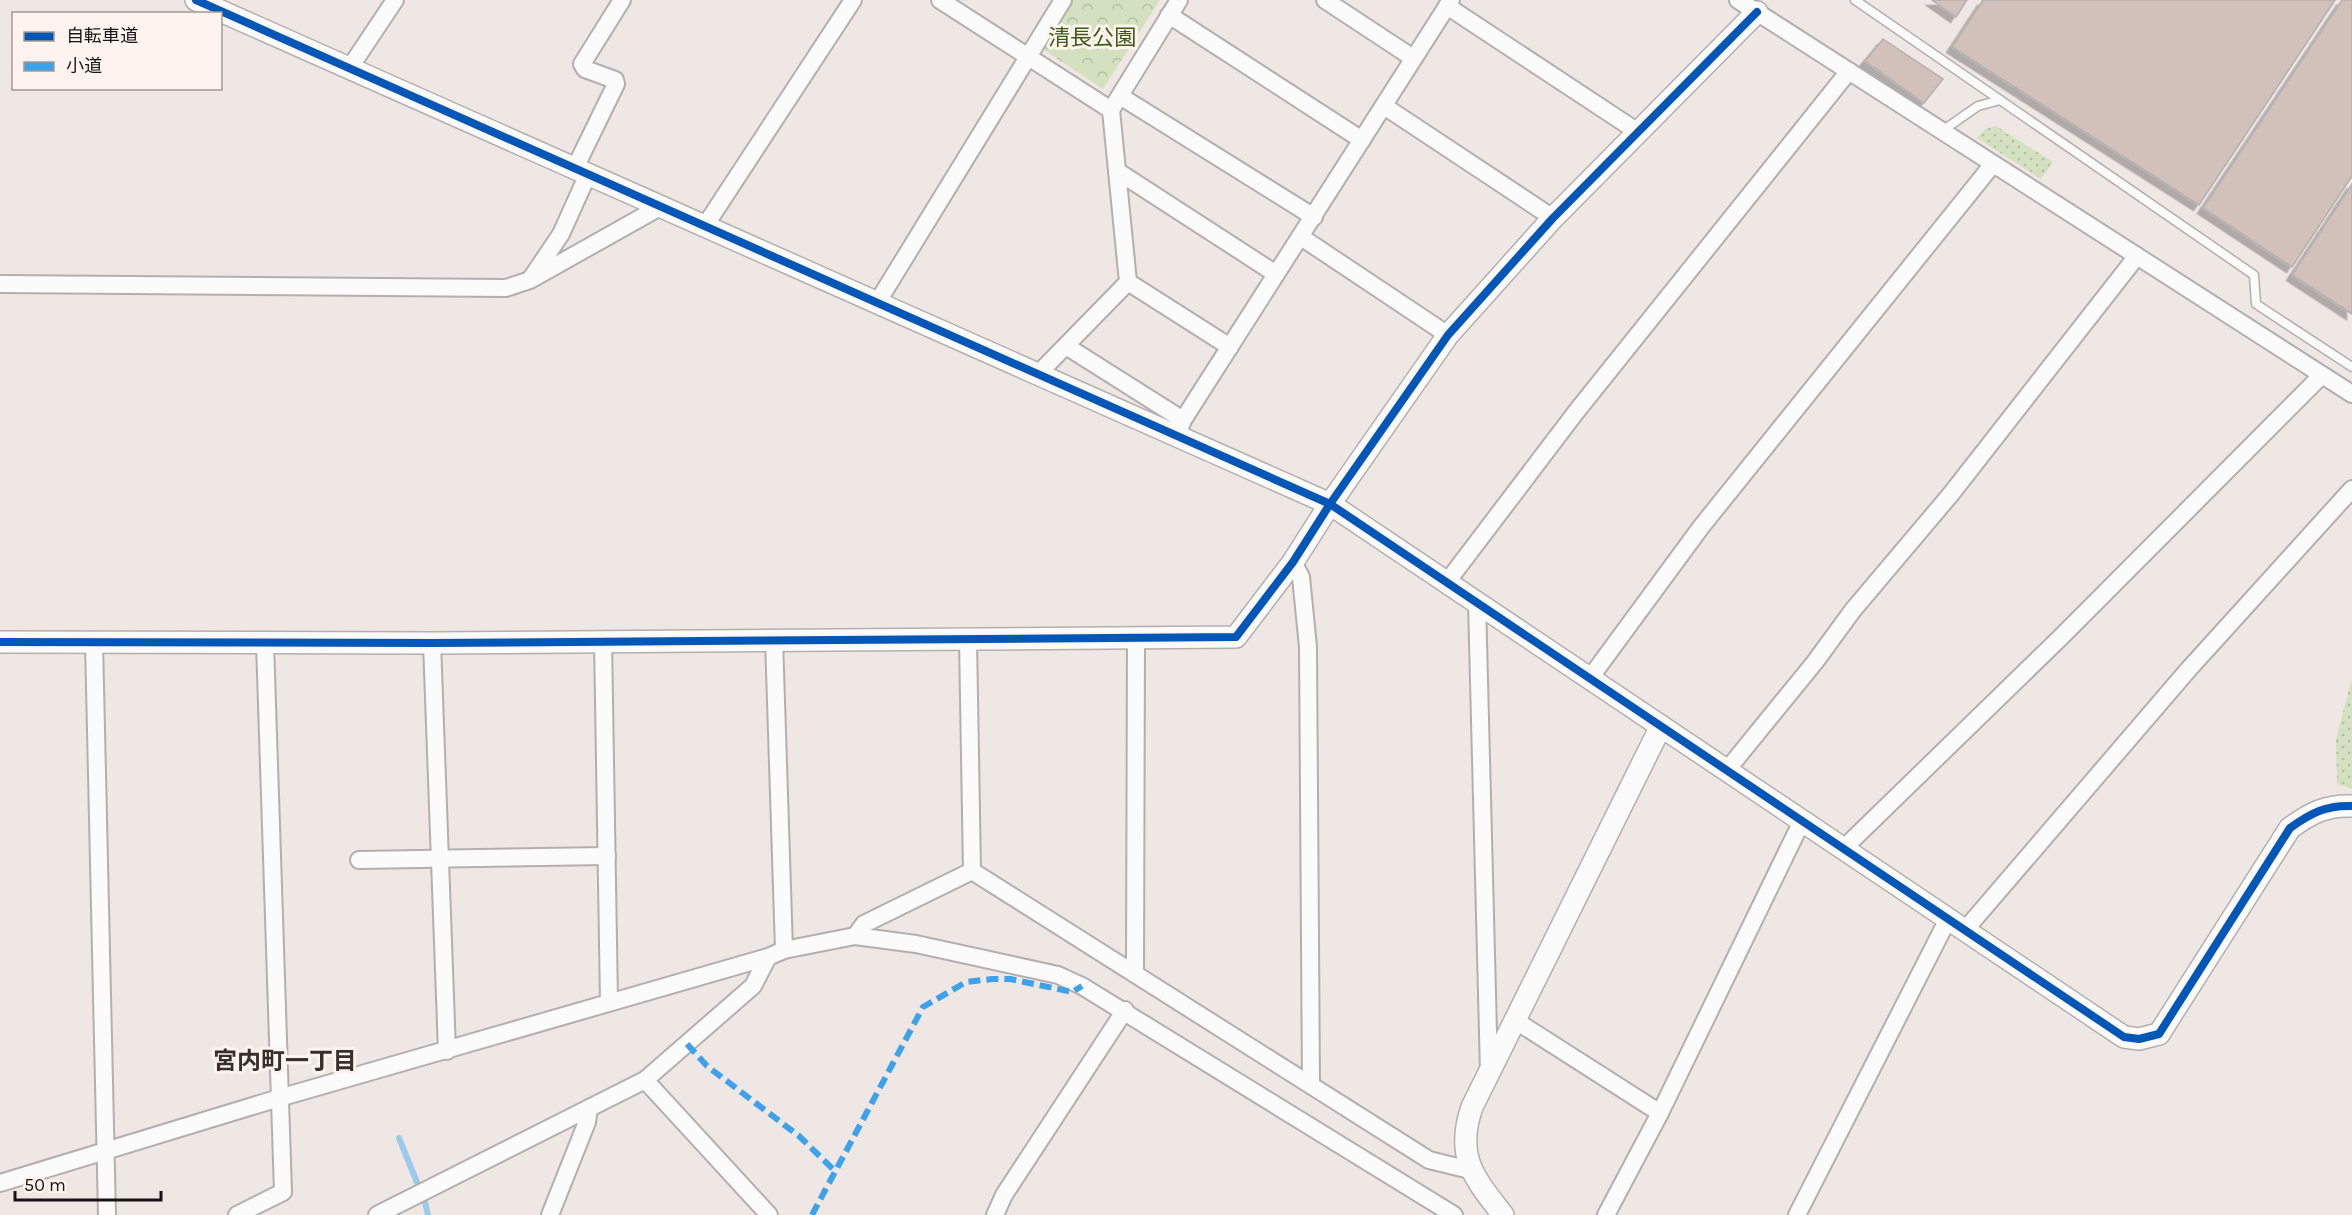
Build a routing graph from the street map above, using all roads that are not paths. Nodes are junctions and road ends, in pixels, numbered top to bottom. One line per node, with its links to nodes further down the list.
1 (196, 0): 16 (street)
2 (395, 0): 16 (street)
3 (622, 0): 25 (street)
4 (853, 0): 30 (street)
5 (940, 0): 14 (street)
6 (1063, 0): 14 (street)
7 (1179, 0): 13 (street)
8 (1325, 0): 15 (street)
9 (1738, 0): 12 (street)
10 (1858, 1): 18 (lane)
11 (1449, 3): 15 (street); 22 (street)
12 (1757, 12): 17 (street); 22 (street)
13 (1169, 15): 19 (street); 23 (street)
14 (1028, 57): 19 (street); 37 (street)
15 (1413, 58): 20 (street)
16 (349, 69): 25 (street)
17 (1850, 71): 21 (street); 49 (street)
18 (2000, 100): 21 (lane); 41 (lane)
19 (1115, 103): 26 (street); 28 (street)
20 (1384, 106): 23 (street); 29 (street)
21 (1942, 131): 24 (street)
22 (1638, 132): 29 (street)
23 (1362, 140): 28 (street)
24 (1993, 164): 32 (street); 59 (street)
25 (582, 171): 27 (street); 34 (street)
26 (1117, 171): 33 (street); 35 (street)
27 (660, 207): 30 (street); 34 (street)
28 (1314, 217): 31 (street)
29 (1553, 218): 38 (street)
30 (705, 226): 37 (street)
31 (1300, 237): 33 (street); 38 (street)
32 (2137, 256): 43 (street); 61 (street)
33 (1276, 274): 40 (street)
34 (530, 280): 36 (street)
35 (1128, 282): 39 (street); 40 (street)
36 (0, 284)
37 (877, 303): 42 (street)
38 (1448, 335): 47 (street)
39 (1066, 346): 42 (street); 45 (street)
40 (1230, 347): 45 (street)
41 (2352, 367)
42 (1038, 374): 45 (street)
43 (2322, 375): 44 (street); 64 (street)
44 (2352, 394)
45 (1180, 428): 47 (street)
46 (2352, 489): 69 (street)
47 (1330, 504): 48 (street); 49 (street)
48 (1293, 562): 51 (street); 80 (street)
49 (1447, 582): 50 (street)
50 (1477, 602): 59 (street); 78 (street)
51 (1136, 638): 53 (street); 73 (street)
52 (774, 639): 53 (street); 54 (street); 71 (street)
53 (968, 639): 68 (street)
54 (603, 640): 58 (street); 65 (street)
55 (0, 642): 56 (street)
56 (94, 642): 57 (street); 84 (street)
57 (265, 643): 58 (street); 81 (street)
58 (432, 643): 66 (street)
59 (1590, 678): 60 (street)
60 (1661, 726): 61 (street); 76 (street)
61 (1727, 770): 63 (street)
62 (2352, 806): 69 (street)
63 (1802, 821): 64 (street); 83 (street)
64 (1843, 849): 69 (street)
65 (607, 856): 66 (street); 74 (street)
66 (441, 859): 67 (street); 77 (street)
67 (359, 860)
68 (972, 871): 70 (street); 73 (street)
69 (1957, 924): 96 (street)
70 (855, 936): 71 (street); 75 (street)
71 (784, 950): 72 (street)
72 (768, 957): 74 (street); 79 (street)
73 (1135, 974): 80 (street)
74 (609, 1002): 77 (street)
75 (1125, 1010): 92 (street); 93 (street)
76 (1516, 1021): 78 (street); 83 (street)
77 (447, 1051): 81 (street)
78 (1489, 1074): 85 (street)
79 (645, 1080): 82 (street); 91 (street)
80 (1311, 1085): 85 (street)
81 (279, 1098): 84 (street); 88 (street)
82 (589, 1108): 89 (street); 90 (street)
83 (1660, 1113): 95 (street)
84 (104, 1152): 86 (street); 87 (street)
85 (1470, 1170): 94 (street)
86 (0, 1183)
87 (107, 1215)
88 (237, 1215)
89 (377, 1215)
90 (550, 1215)
91 (769, 1215)
92 (994, 1215)
93 (1455, 1215)
94 (1503, 1215)
95 (1606, 1215)
96 (1797, 1215)

